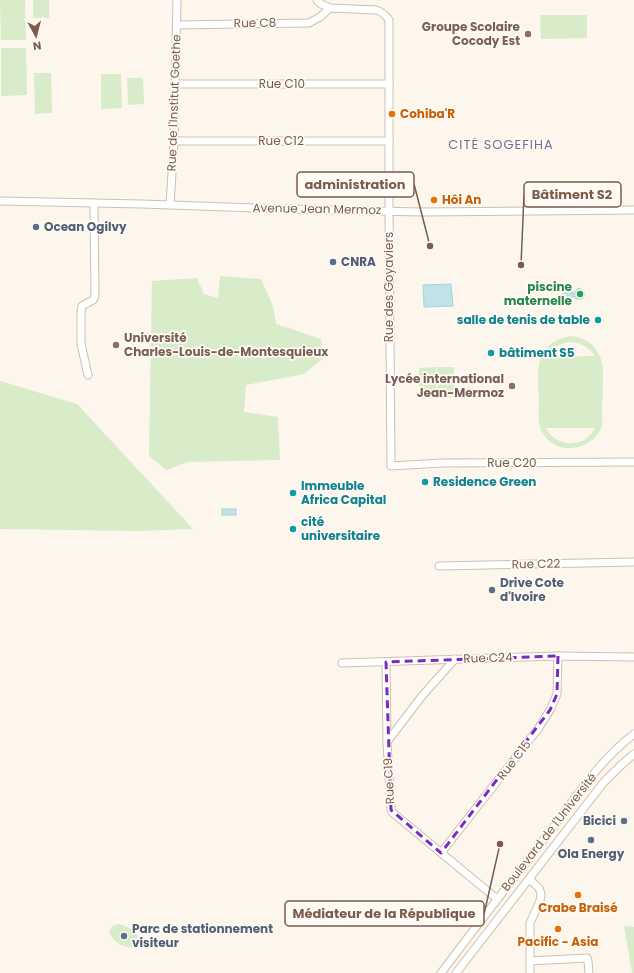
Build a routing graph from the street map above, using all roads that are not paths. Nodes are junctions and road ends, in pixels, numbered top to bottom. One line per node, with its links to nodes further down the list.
1 (177, 0): 4 (street, Rue de l'Institut Goethe)
2 (317, 0): 3 (street, Rue des Goyaviers)
3 (330, 8): 4 (street, Rue C8); 6 (street, Rue des Goyaviers)
4 (176, 25): 5 (street, Rue de l'Institut Goethe)
5 (176, 84): 6 (street, Rue C10); 7 (street, Rue de l'Institut Goethe)
6 (389, 84): 8 (street, Rue des Goyaviers)
7 (174, 141): 8 (street, Rue C12); 11 (street, Rue de l'Institut Goethe)
8 (389, 141): 13 (street, Rue des Goyaviers)
9 (0, 201): 10 (street, Avenue Jean Mermoz)
10 (94, 204): 11 (street, Avenue Jean Mermoz); 14 (street)
11 (170, 206): 13 (street, Avenue Jean Mermoz)
12 (634, 210): 13 (street, Avenue Jean Mermoz)
13 (389, 211): 16 (street, Rue des Goyaviers)
14 (88, 375)
15 (634, 462): 16 (street, Rue C20)
16 (391, 466)
17 (634, 562): 18 (street, Rue C22)
18 (439, 566)
19 (558, 656): 20 (street, Rue C24); 21 (street, Rue C24); 27 (street, Rue C15)
20 (634, 657)
21 (454, 659): 22 (street, Rue C24); 25 (street)
22 (386, 662): 23 (street, Rue C24); 25 (street, Rue C19)
23 (342, 663)
24 (634, 734): 29 (street, Boulevard de l'Université)
25 (387, 742): 27 (street, Rue C19)
26 (634, 754): 28 (street, Boulevard de l'Université)
27 (441, 853): 29 (street, Rue C19)
28 (529, 879): 30 (street); 32 (street, Boulevard de l'Université)
29 (497, 899): 31 (street, Boulevard de l'Université)
30 (530, 961): 33 (street); 34 (street)
31 (441, 973)
32 (456, 973)
33 (530, 973)
34 (589, 973)

